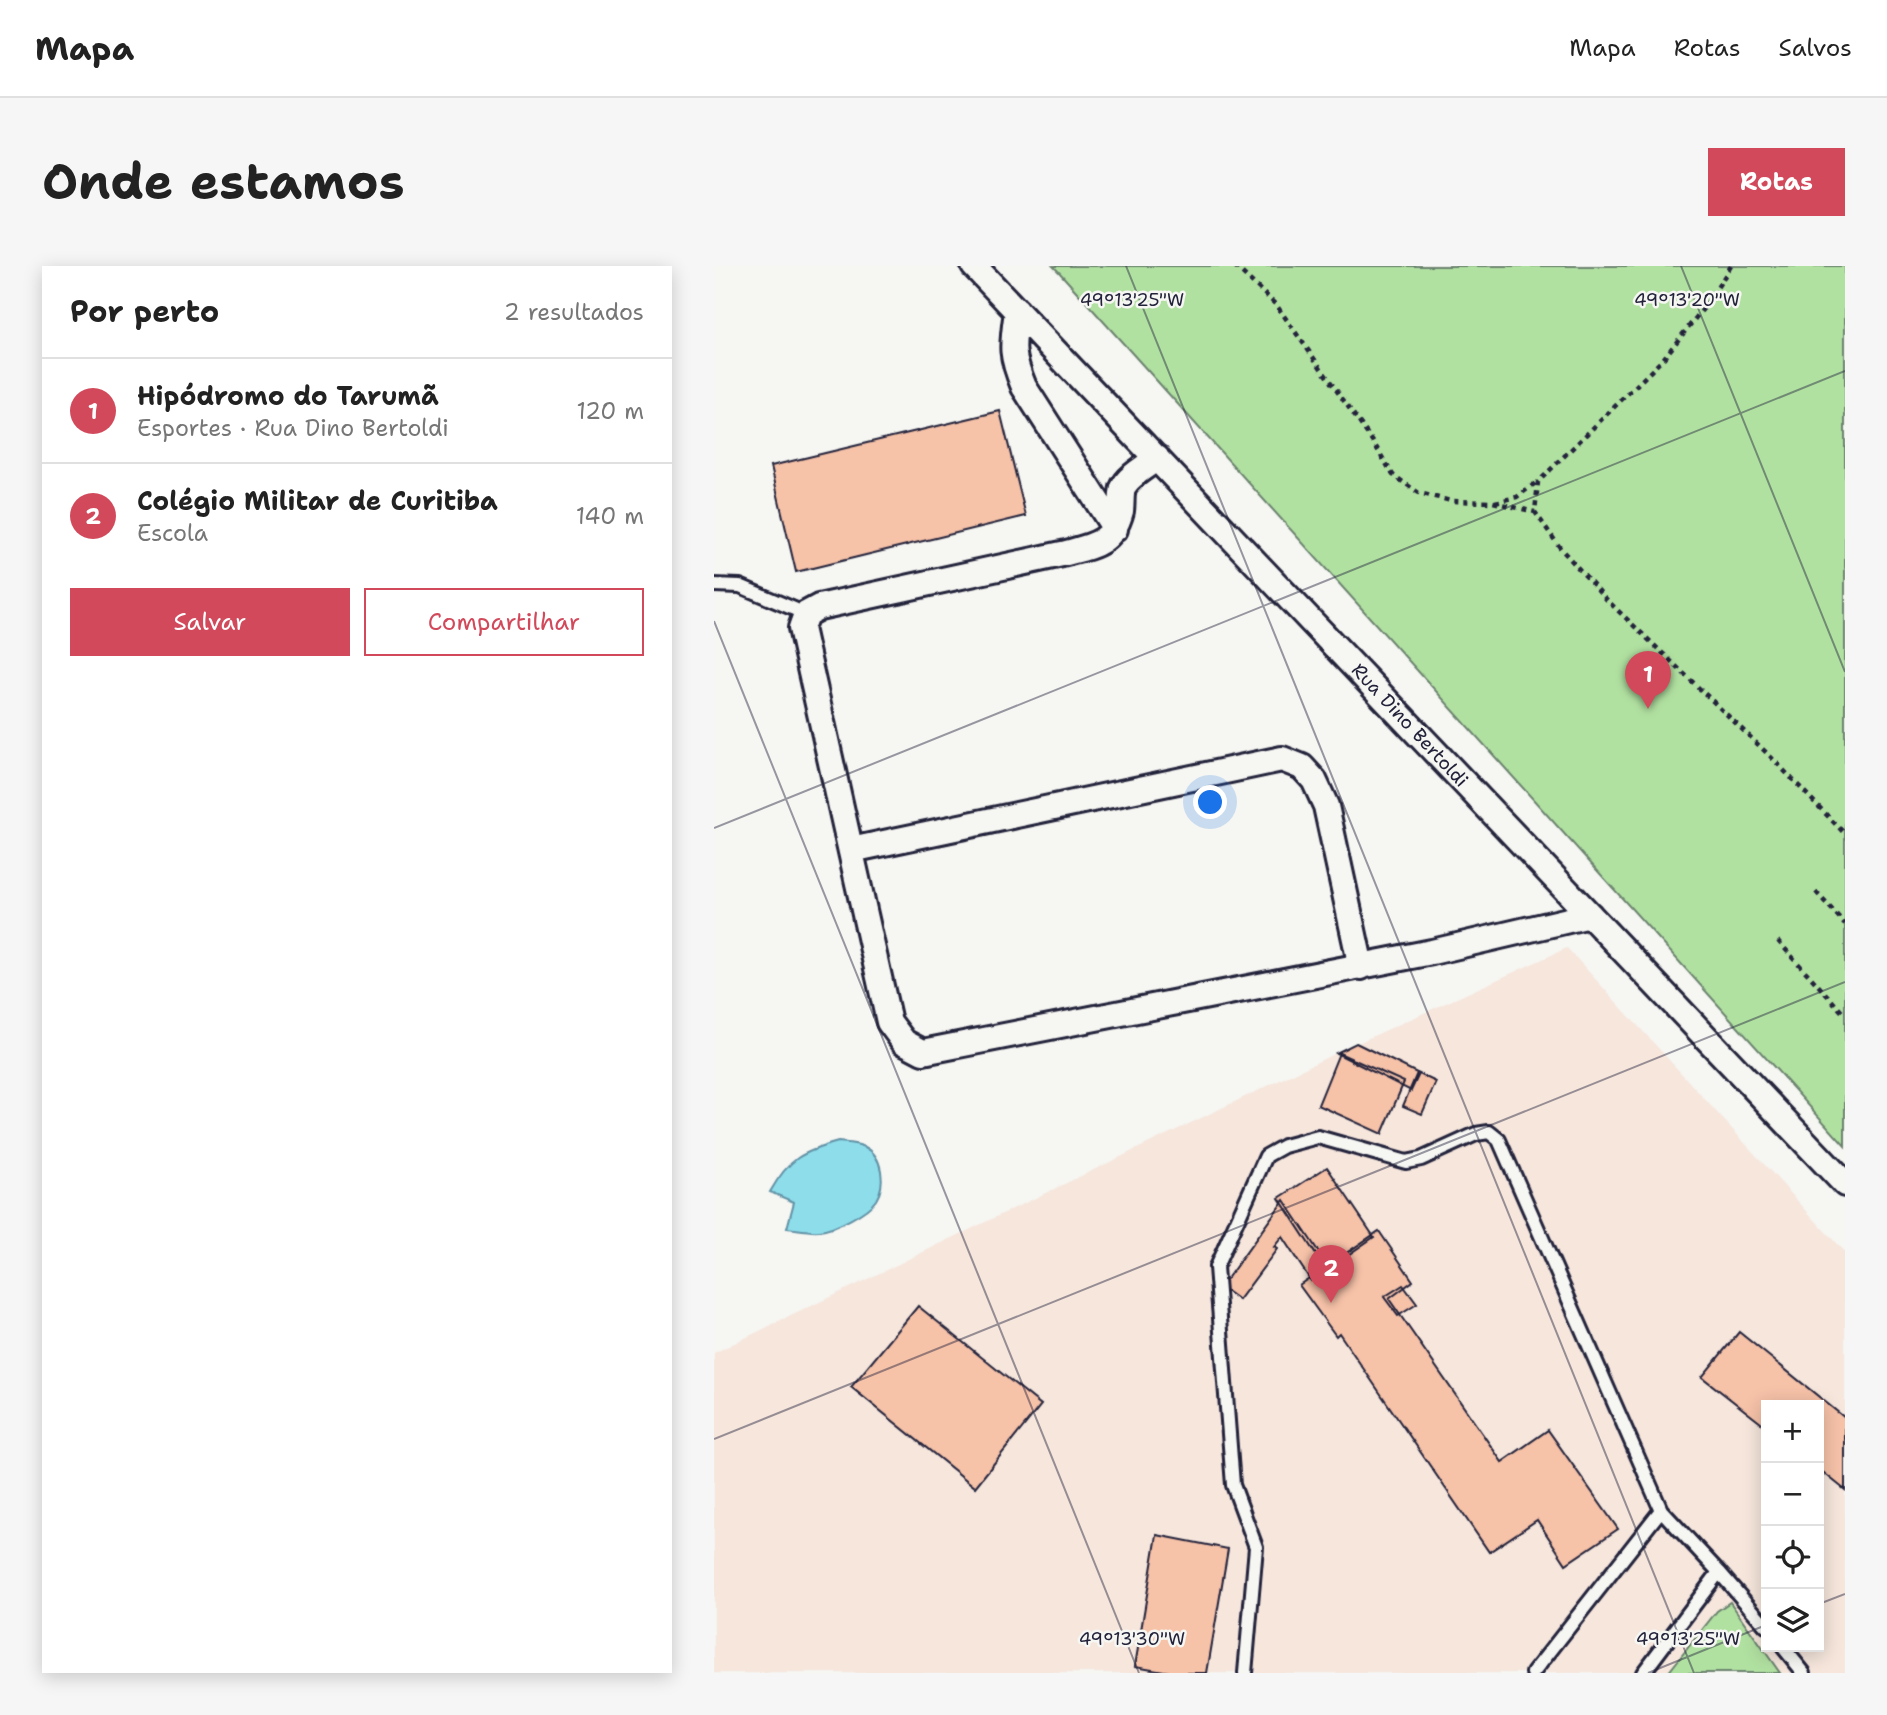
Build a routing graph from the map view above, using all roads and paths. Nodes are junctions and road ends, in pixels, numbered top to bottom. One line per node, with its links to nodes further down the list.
1 (974, 266): 4 (street, Rua Dino Bertoldi)
2 (1235, 266): 7 (path)
3 (1731, 266): 6 (path)
4 (1017, 311): 5 (street, Rua Dino Bertoldi); 9 (street)
5 (1157, 458): 9 (street); 15 (street, Rua Dino Bertoldi)
6 (1538, 482): 7 (path); 8 (path)
7 (1493, 502): 8 (path)
8 (1535, 512): 12 (path)
9 (1115, 529): 11 (street)
10 (714, 585): 11 (lane)
11 (806, 614): 13 (street)
12 (1845, 834)
13 (851, 850): 18 (street); 18 (street)
14 (1816, 892): 16 (path)
15 (1590, 915): 18 (street); 20 (street, Rua Dino Bertoldi)
16 (1845, 924)
17 (1778, 941): 19 (path)
18 (1361, 967)
19 (1845, 1015)
20 (1845, 1184)
21 (1661, 1510): 22 (lane); 25 (lane); 26 (lane)
22 (1719, 1572): 23 (lane); 27 (lane)
23 (1761, 1620)
24 (1787, 1652): 28 (lane)
25 (1538, 1671)
26 (1245, 1673)
27 (1643, 1673)
28 (1804, 1673)

